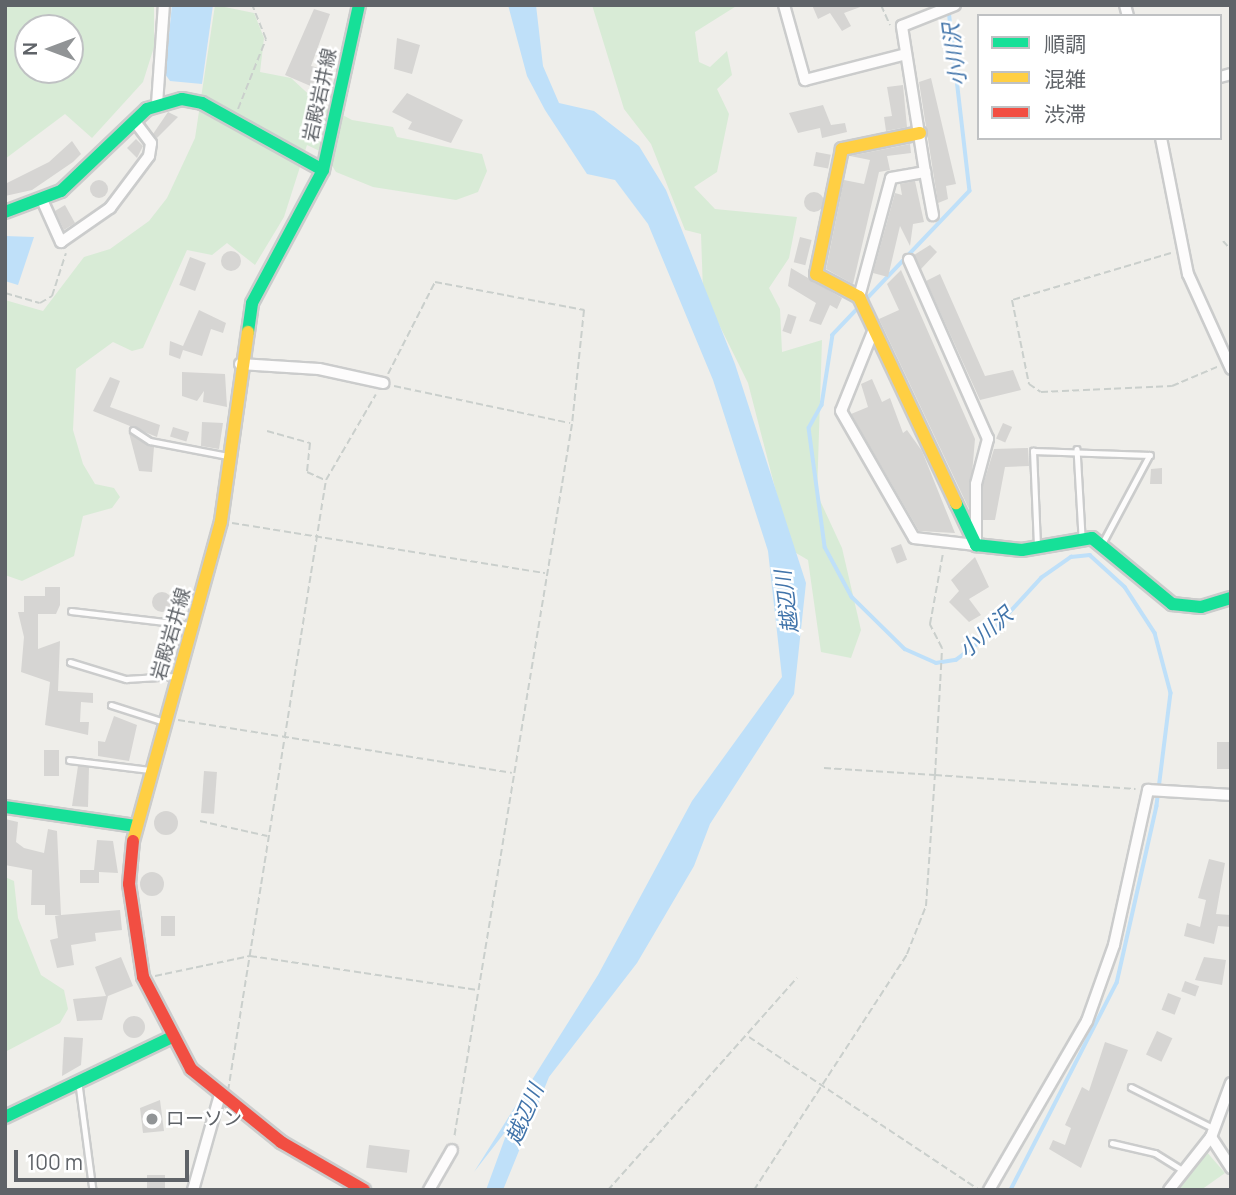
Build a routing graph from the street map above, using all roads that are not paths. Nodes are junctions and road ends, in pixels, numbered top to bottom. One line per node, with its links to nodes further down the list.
1 (164, 5): 6 (street)
2 (359, 5): 10 (street, 岩殿岩井線)
3 (784, 5): 5 (street)
4 (955, 5): 5 (street)
5 (906, 54): 8 (street)
6 (157, 104): 7 (street); 10 (street)
7 (135, 122): 12 (street); 12 (street)
8 (920, 132): 11 (street); 16 (street)
9 (1161, 140): 19 (street)
10 (323, 170): 18 (street, 岩殿岩井線)
11 (925, 172): 14 (street); 16 (street)
12 (43, 202): 13 (street)
13 (5, 212)
14 (933, 215)
15 (909, 260): 26 (street)
16 (859, 297): 17 (street)
17 (874, 329): 26 (street); 26 (street)
18 (240, 364): 20 (street); 23 (street, 岩殿岩井線)
19 (1229, 366)
20 (383, 383)
21 (133, 430): 23 (lane)
22 (1077, 449): 24 (lane); 25 (lane); 27 (lane)
23 (232, 457): 30 (street, 岩殿岩井線)
24 (1082, 537): 25 (street); 27 (street)
25 (1103, 543): 28 (street)
26 (976, 545): 27 (street)
27 (1037, 547)
28 (1231, 598)
29 (71, 611): 30 (lane)
30 (194, 626): 32 (street, 岩殿岩井線)
31 (70, 662): 32 (lane)
32 (180, 676): 34 (street, 岩殿岩井線)
33 (111, 705): 34 (lane)
34 (166, 721): 36 (street, 岩殿岩井線)
35 (69, 760): 36 (lane)
36 (151, 771): 39 (street, 岩殿岩井線)
37 (1231, 795): 55 (street)
38 (5, 807): 39 (street)
39 (135, 827): 40 (street, 岩殿岩井線)
40 (170, 1038): 41 (street); 44 (street, 岩殿岩井線)
41 (79, 1083): 45 (street); 51 (lane)
42 (1231, 1083): 46 (street)
43 (1131, 1087): 46 (lane)
44 (221, 1100): 52 (street); 53 (street, 岩殿岩井線)
45 (5, 1117)
46 (1211, 1132): 49 (street); 50 (street)
47 (1112, 1143): 50 (lane)
48 (452, 1150): 54 (street)
49 (1231, 1168)
50 (1185, 1171): 56 (street)
51 (93, 1190)
52 (193, 1190)
53 (364, 1190)
54 (429, 1190)
55 (989, 1190)
56 (1169, 1190)

